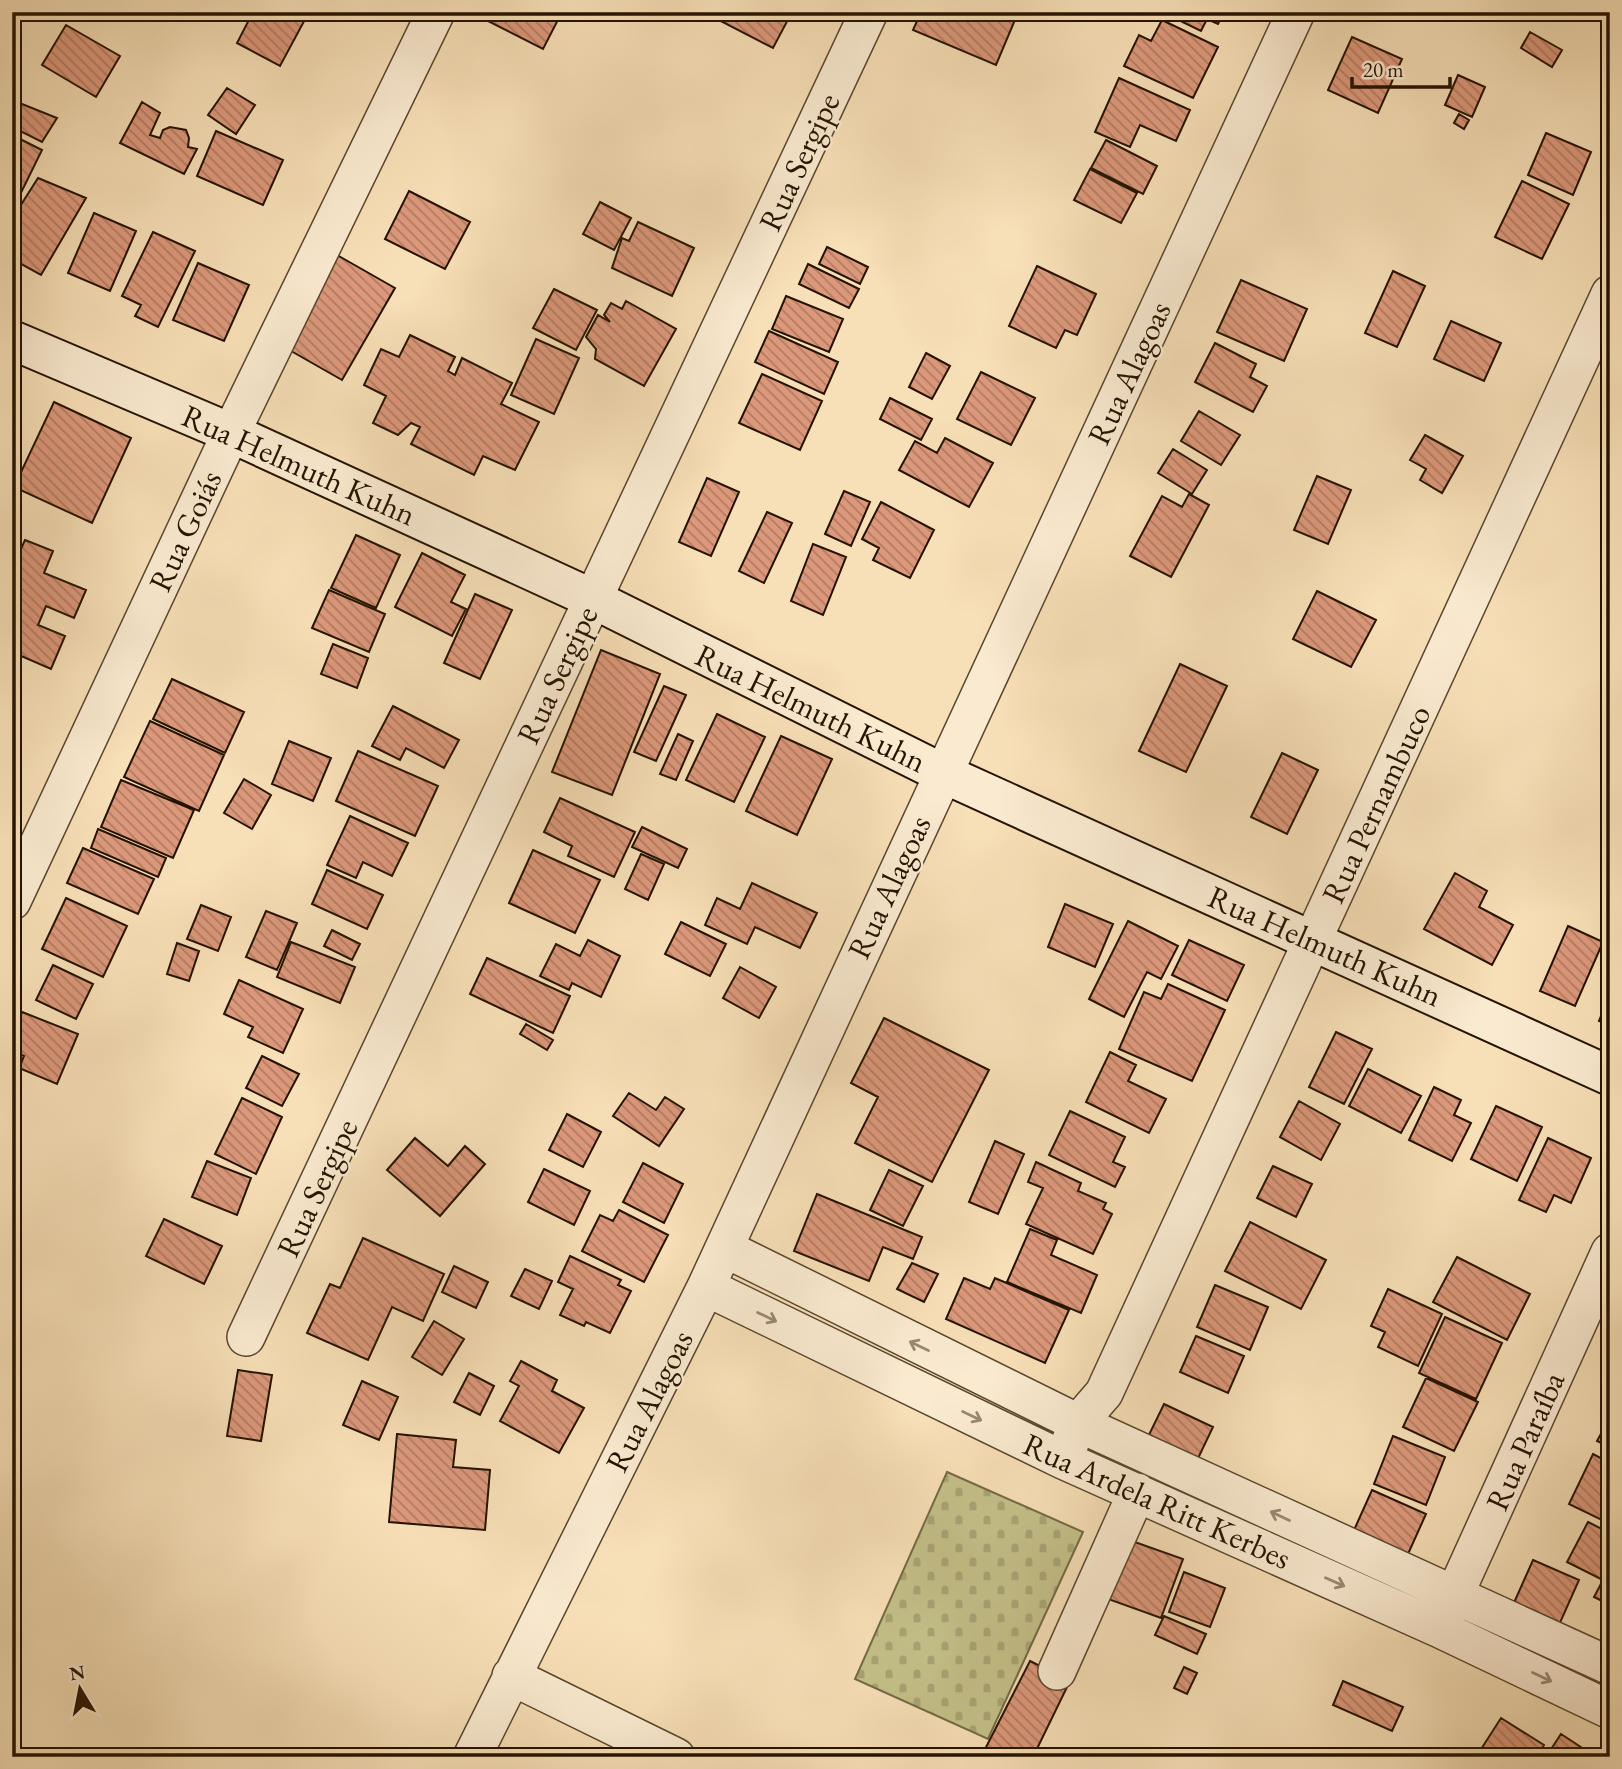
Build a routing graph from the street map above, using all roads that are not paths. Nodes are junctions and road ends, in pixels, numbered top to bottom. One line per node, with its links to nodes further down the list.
1 (869, 12): 7 (street, Rua Sergipe)
2 (1296, 12): 8 (street, Rua Alagoas)
3 (424, 16): 6 (street, Rua Goiás)
4 (1610, 294): 10 (street, Rua Pernambuco)
5 (12, 340): 6 (main road, Rua Helmuth Kuhn)
6 (231, 433): 7 (main road, Rua Helmuth Kuhn); 9 (street, Rua Goiás)
7 (593, 599): 8 (main road, Rua Helmuth Kuhn); 15 (street, Rua Sergipe)
8 (942, 773): 10 (main road, Rua Helmuth Kuhn); 12 (street, Rua Alagoas)
9 (12, 901)
10 (1313, 940): 11 (main road, Rua Helmuth Kuhn); 16 (street, Rua Pernambuco)
11 (1610, 1076)
12 (724, 1248): 14 (street, Rua Alagoas); 16 (street, Rua Ardela Ritt Kerbes, one-way to 12)
13 (1610, 1252): 19 (street, Rua Paraíba)
14 (706, 1287): 17 (street, Rua Ardela Ritt Kerbes, one-way to 17); 23 (street, Rua Alagoas)
15 (246, 1338)
16 (1078, 1423): 17 (street, Rua Pernambuco); 19 (street, Rua Ardela Ritt Kerbes, one-way to 16)
17 (1063, 1460): 18 (street, Rua Ardela Ritt Kerbes)
18 (1137, 1492): 20 (street, Rua Ardela Ritt Kerbes, one-way to 20); 22 (street)
19 (1456, 1597): 20 (street, Rua Paraíba); 21 (street, Rua Ardela Ritt Kerbes)
20 (1438, 1629): 24 (street, Rua Ardela Ritt Kerbes, one-way to 24)
21 (1610, 1666)
22 (1057, 1671)
23 (511, 1676): 25 (street, Rua Alagoas); 26 (street)
24 (1610, 1710)
25 (472, 1757)
26 (676, 1757)

